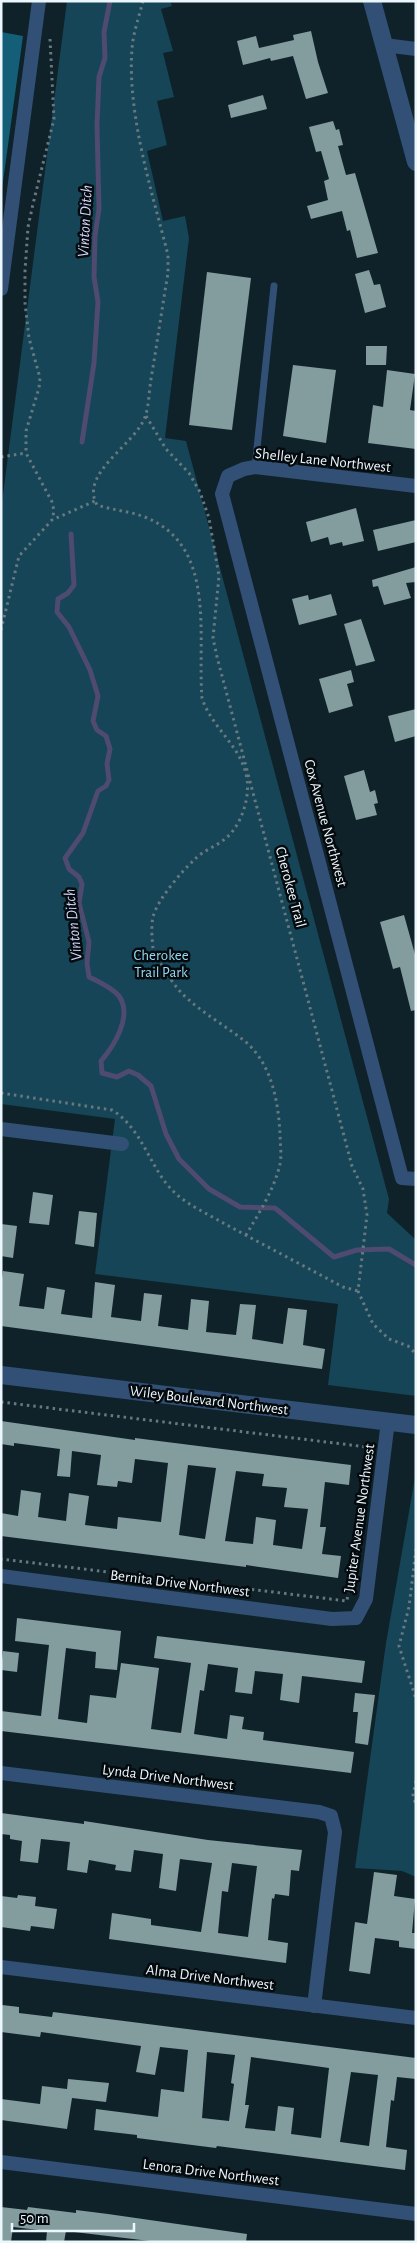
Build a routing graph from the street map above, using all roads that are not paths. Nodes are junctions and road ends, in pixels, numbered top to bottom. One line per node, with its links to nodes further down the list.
1 (39, 1): 7 (street)
2 (372, 1): 3 (street)
3 (384, 45): 4 (street); 5 (street)
4 (416, 49)
5 (416, 162)
6 (274, 286): 8 (lane)
7 (1, 289)
8 (254, 467): 9 (street, Shelley Lane Northwest); 10 (street, Shelley Lane Northwest)
9 (228, 476): 13 (street, Cox Avenue Northwest)
10 (416, 486)
11 (1, 1129): 12 (street)
12 (122, 1144)
13 (409, 1178)
14 (1, 1375): 15 (street, Wiley Boulevard Northwest)
15 (388, 1421): 16 (street, Wiley Boulevard Northwest); 18 (street, Jupiter Avenue Northwest)
16 (416, 1425)
17 (1, 1576): 18 (street, Bernita Drive Northwest)
18 (356, 1618)
19 (1, 1773): 21 (street, Lynda Drive Northwest)
20 (1, 1967): 21 (street, Alma Drive Northwest)
21 (314, 2006): 22 (street, Alma Drive Northwest)
22 (416, 2018)
23 (1, 2162): 24 (street, Lenora Drive Northwest)
24 (416, 2214)

